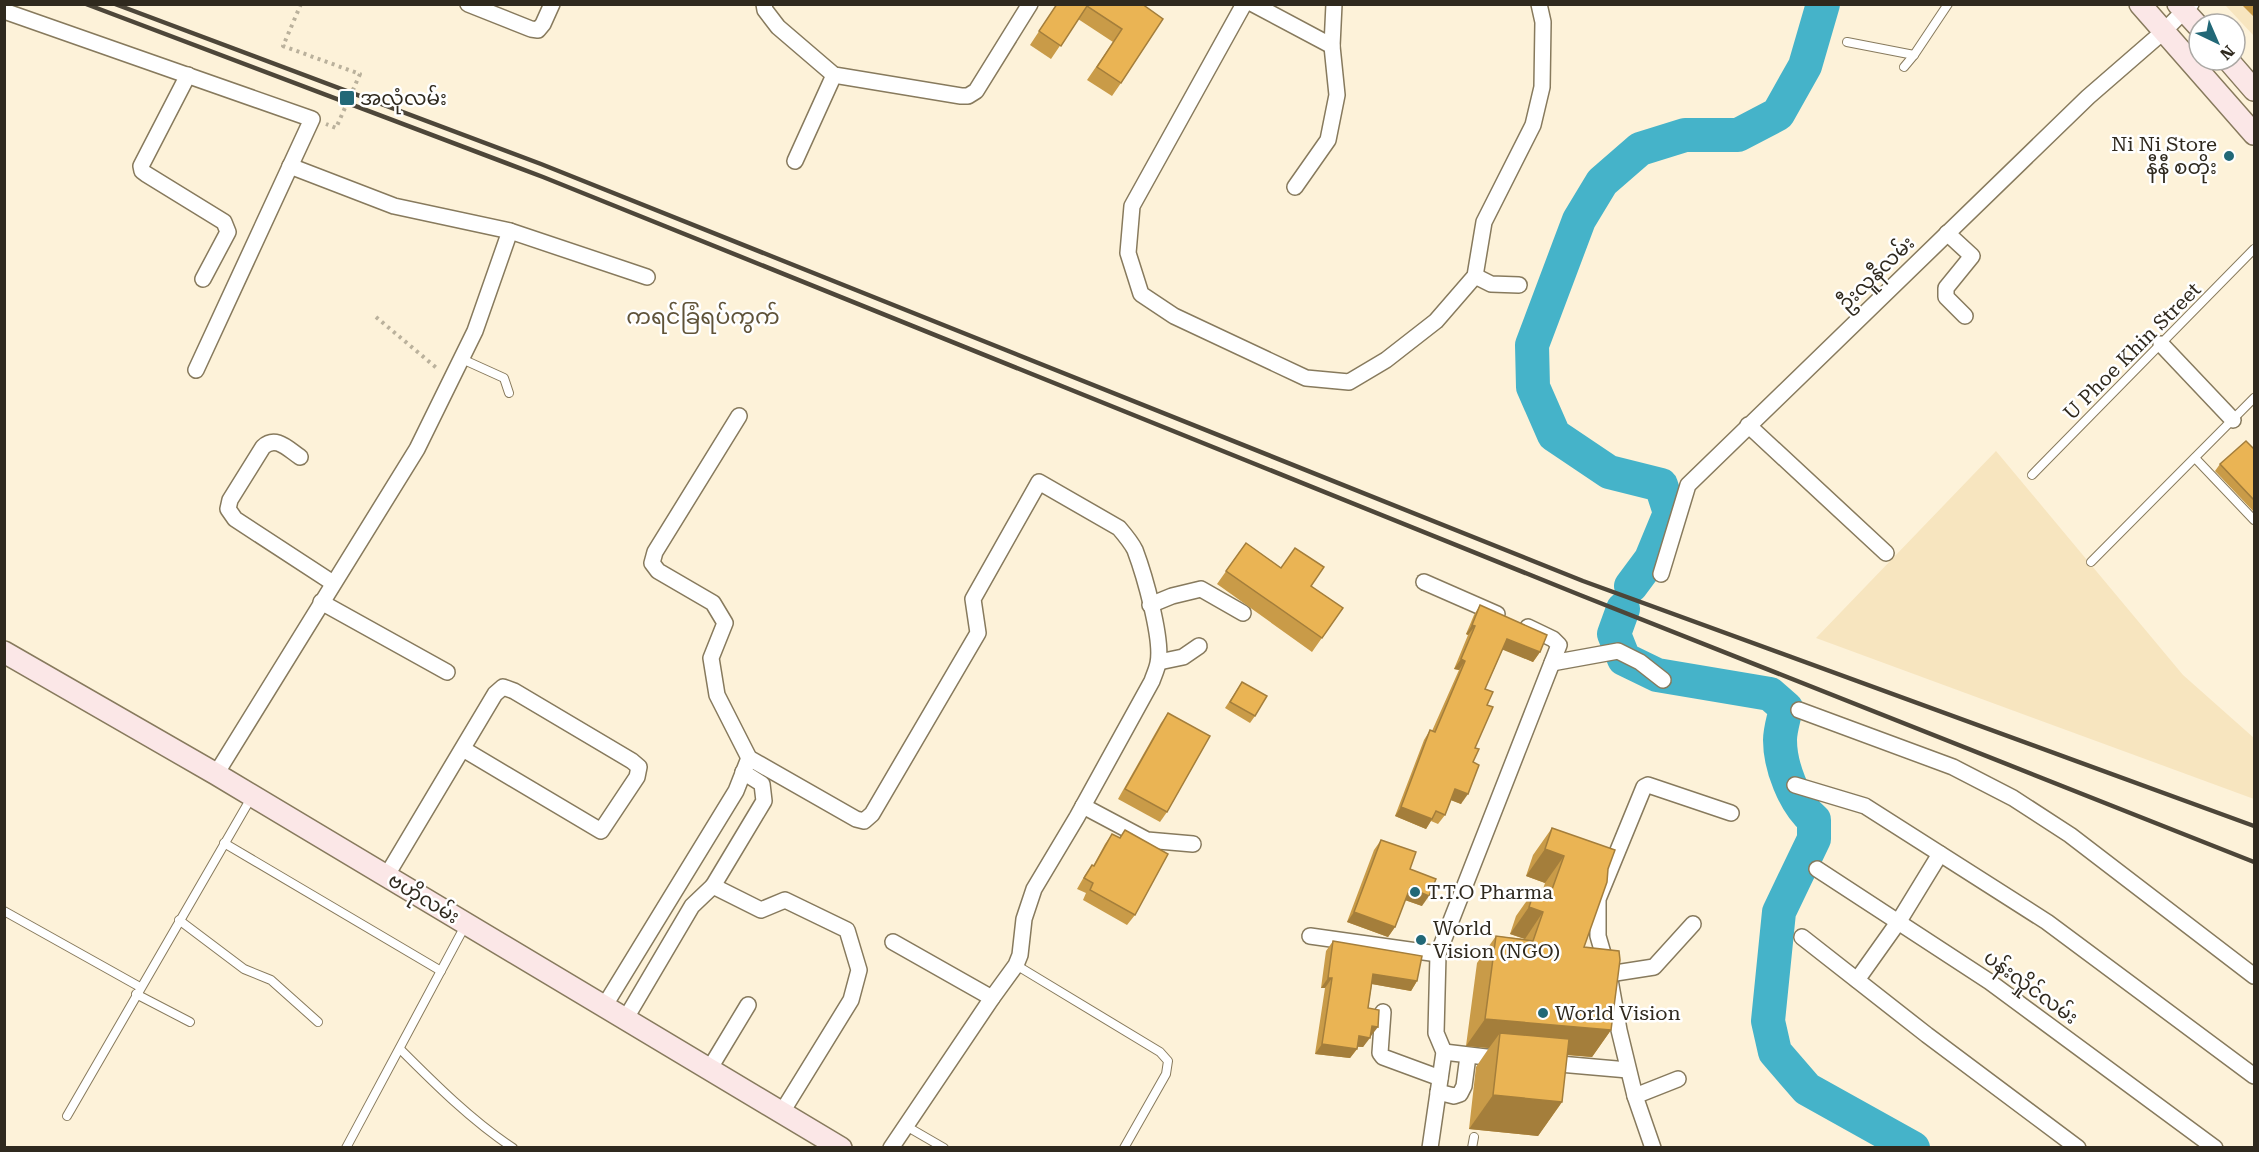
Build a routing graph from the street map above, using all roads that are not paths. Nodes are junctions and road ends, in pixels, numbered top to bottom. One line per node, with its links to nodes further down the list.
1 (468, 4): 2 (street)
2 (552, 4)
3 (764, 4): 20 (street)
4 (1030, 4): 20 (street)
5 (1244, 4): 29 (street)
6 (1253, 4): 15 (street)
7 (1334, 4): 15 (street)
8 (1539, 4): 29 (street)
9 (1948, 4): 16 (lane)
10 (2140, 4): 13 (main road)
11 (2184, 7): 13 (street, ဦးလူနီလမ်း)
12 (4, 11): 19 (street)
13 (2164, 31): 22 (main road); 27 (street, ဦးလူနီလမ်း)
14 (1847, 42): 16 (lane)
15 (1332, 46): 25 (street)
16 (1914, 56): 17 (lane)
17 (1904, 67)
18 (2238, 72): 21 (main road)
19 (188, 75): 24 (street); 31 (street)
20 (834, 75): 23 (street)
21 (2254, 90)
22 (2254, 134)
23 (795, 161)
24 (290, 166): 26 (street); 36 (street)
25 (1295, 187)
26 (510, 231): 30 (street); 35 (street)
27 (1947, 233): 33 (street); 41 (street, ဦးလူနီလမ်း)
28 (2254, 249): 34 (lane, U Phoe Khin Street)
29 (1475, 276): 32 (street)
30 (647, 277)
31 (202, 279)
32 (1519, 285)
33 (1965, 315)
34 (2161, 344): 40 (street); 44 (lane, U Phoe Khin Street)
35 (462, 359): 37 (lane); 50 (street)
36 (196, 369)
37 (508, 393)
38 (2254, 398): 40 (lane)
39 (739, 416): 62 (street)
40 (2233, 420): 43 (lane)
41 (1748, 425): 46 (street); 48 (street, ဦးလူနီလမ်း)
42 (300, 457): 50 (street)
43 (2195, 458): 45 (lane); 47 (lane)
44 (2032, 475)
45 (2254, 520)
46 (1886, 553)
47 (2091, 562)
48 (1661, 574)
49 (1424, 582): 57 (street)
50 (333, 583): 51 (street)
51 (321, 602): 58 (street); 63 (street)
52 (1150, 605): 53 (street); 56 (street); 62 (street)
53 (1244, 613)
54 (1199, 646): 56 (street)
55 (4, 652): 63 (main road, ဗဟိုလမ်း)
56 (1158, 662): 66 (street)
57 (1552, 663): 59 (street); 82 (street)
58 (447, 672)
59 (1663, 680)
60 (1799, 710): 86 (street)
61 (463, 749): 61 (street); 72 (street)
62 (746, 765): 73 (street); 90 (street)
63 (216, 774): 65 (main road, ဗဟိုလမ်း)
64 (1795, 785): 70 (street)
65 (253, 796): 68 (lane); 72 (main road, ဗဟိုလမ်း)
66 (1083, 806): 69 (street); 83 (street)
67 (1731, 813): 85 (street)
68 (224, 843): 75 (lane); 84 (lane)
69 (1193, 844)
70 (1940, 854): 76 (street); 103 (street)
71 (1817, 869): 76 (street, ပန်းလှိုင်လမ်း)
72 (387, 875): 77 (main road, ဗဟိုလမ်း)
73 (713, 886): 93 (street); 107 (street)
74 (4, 911): 88 (lane)
75 (179, 920): 88 (lane); 95 (lane)
76 (1899, 921): 87 (street); 121 (street, ပန်းလှိုင်လမ်း)
77 (466, 923): 84 (lane); 90 (main road, ဗဟိုလမ်း)
78 (1692, 924): 85 (street)
79 (1310, 936): 82 (street)
80 (1802, 937): 87 (street)
81 (893, 942): 89 (street)
82 (1438, 954): 97 (street)
83 (1016, 965): 89 (street); 116 (lane)
84 (441, 971): 96 (lane)
85 (1609, 974): 102 (street)
86 (2254, 976)
87 (1857, 980): 120 (street)
88 (138, 991): 94 (lane); 108 (lane)
89 (992, 998): 109 (street)
90 (605, 1005): 93 (main road, ဗဟိုလမ်း)
91 (748, 1005): 101 (street)
92 (1383, 1012): 105 (street)
93 (626, 1018): 101 (main road, ဗဟိုလမ်း)
94 (190, 1022)
95 (318, 1022)
96 (400, 1049): 111 (lane); 112 (lane)
97 (1444, 1052): 98 (street); 105 (street)
98 (1468, 1056): 99 (street); 105 (street)
99 (1514, 1060)
100 (1537, 1062): 102 (street)
101 (710, 1068): 107 (main road, ဗဟိုလမ်း)
102 (1628, 1070): 106 (street)
103 (2254, 1076)
104 (1678, 1079): 106 (street)
105 (1439, 1085): 117 (street)
106 (1635, 1096): 119 (street)
107 (782, 1112): 113 (main road, ဗဟိုလမ်း)
108 (67, 1116)
109 (906, 1126): 114 (street); 115 (lane)
110 (1474, 1137): 118 (lane)
111 (346, 1148)
112 (513, 1148)
113 (841, 1148)
114 (891, 1148)
115 (944, 1148)
116 (1124, 1148)
117 (1430, 1148)
118 (1472, 1148)
119 (1653, 1148)
120 (2078, 1148)
121 (2215, 1148)

